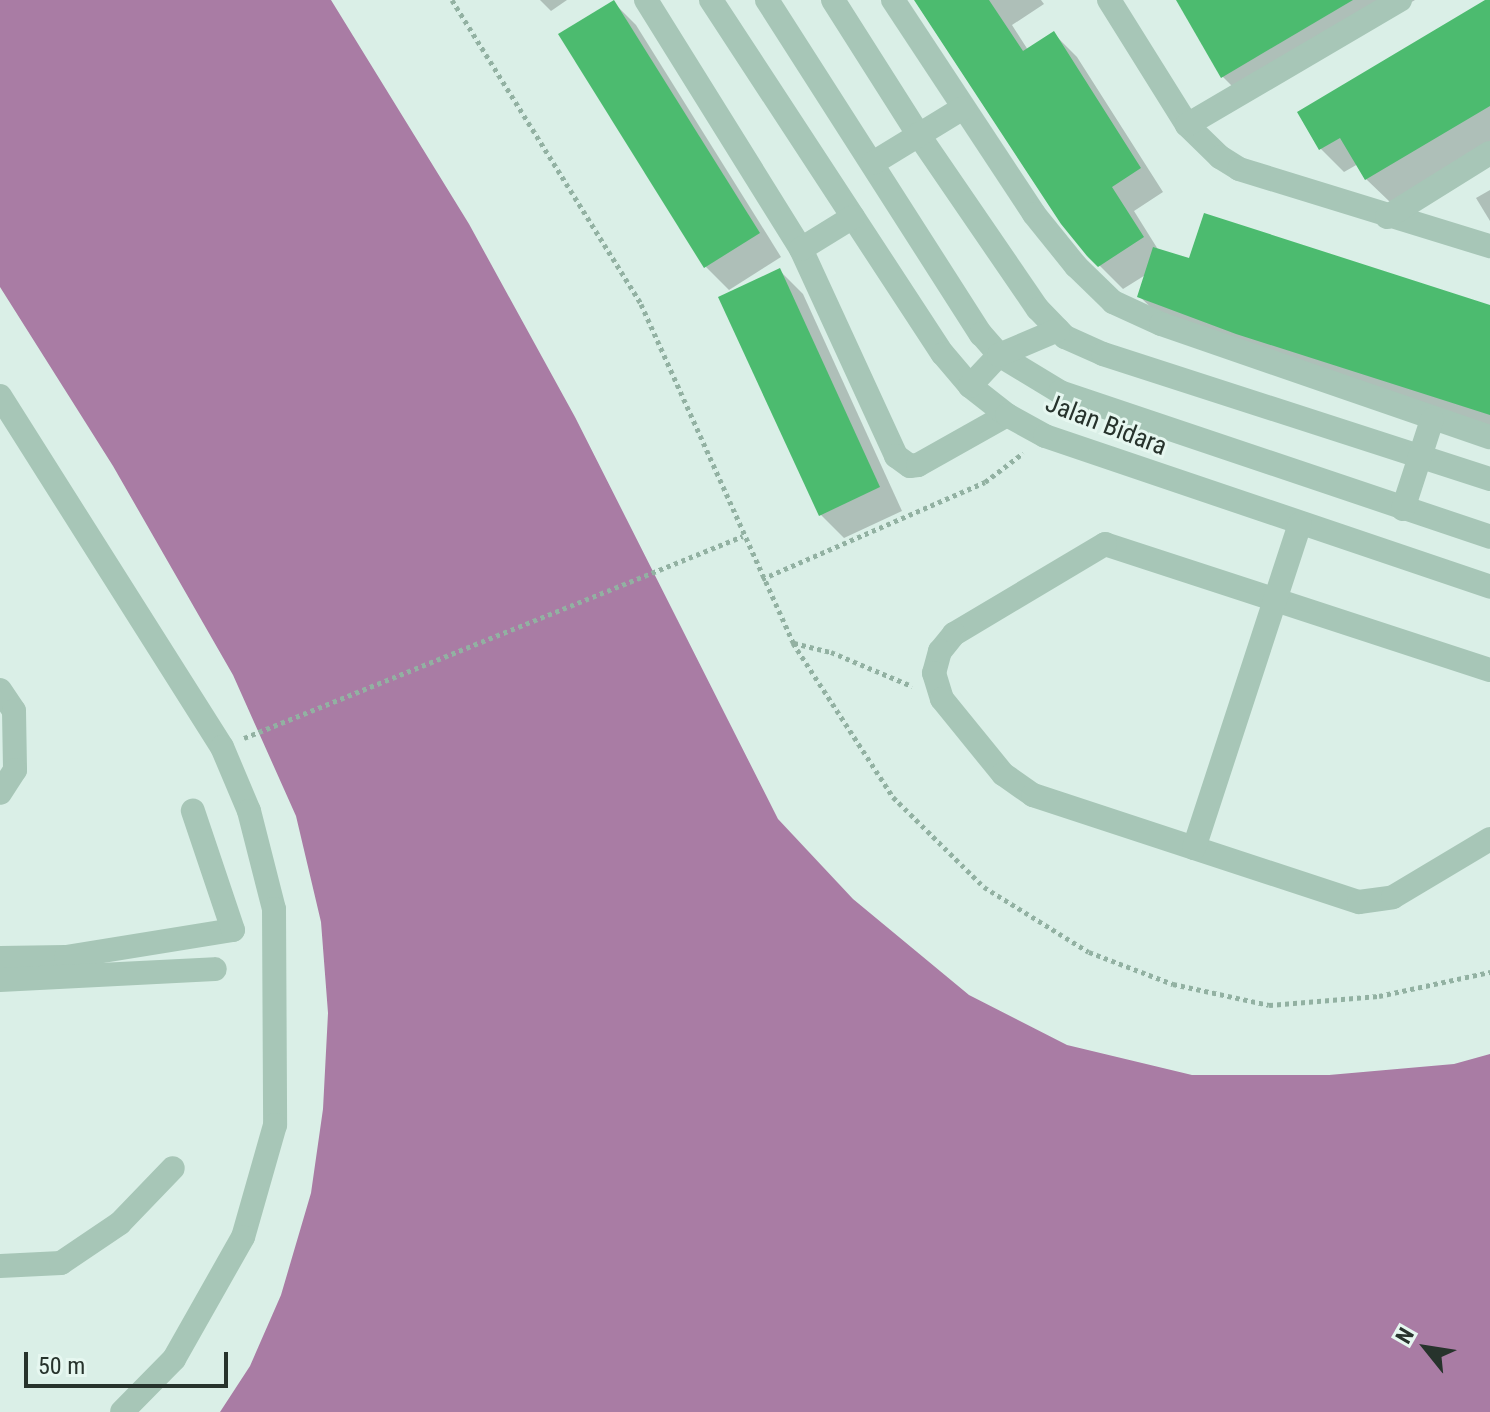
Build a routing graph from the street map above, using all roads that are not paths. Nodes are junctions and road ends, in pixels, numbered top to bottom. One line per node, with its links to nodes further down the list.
1 (646, 0): 18 (street)
2 (711, 0): 9 (street, Jalan Bidara)
3 (767, 0): 8 (street, Jalan Bidara)
4 (833, 0): 12 (street)
5 (893, 0): 10 (street)
6 (1109, 0): 11 (street)
7 (1400, 0): 11 (street)
8 (809, 71): 9 (street); 14 (street, Jalan Bidara)
9 (772, 93): 15 (street, Jalan Bidara)
10 (963, 108): 12 (street); 24 (street)
11 (1187, 125): 16 (street)
12 (918, 134): 14 (street); 19 (street)
13 (1490, 153): 16 (street)
14 (873, 163): 20 (street, Jalan Bidara)
15 (853, 217): 18 (street); 21 (street, Jalan Bidara)
16 (1387, 217): 17 (street)
17 (1490, 246)
18 (801, 249): 23 (street)
19 (1058, 330): 20 (street); 26 (street)
20 (999, 355): 21 (street); 28 (street, Jalan Bidara)
21 (970, 386): 23 (street, Jalan Bidara)
22 (0, 396): 44 (street)
23 (1007, 415): 29 (street, Jalan Bidara)
24 (1432, 420): 25 (street); 26 (street)
25 (1490, 437)
26 (1421, 456): 27 (street); 28 (street)
27 (1490, 479)
28 (1403, 509): 30 (street, Jalan Bidara)
29 (1300, 524): 31 (street, Jalan Bidara); 32 (street)
30 (1490, 537)
31 (1490, 587)
32 (1275, 600): 33 (street); 38 (street); 38 (street)
33 (1490, 670)
34 (0, 690): 35 (street)
35 (0, 793)
36 (193, 811): 39 (street)
37 (1490, 839): 38 (street)
38 (1194, 848)
39 (0, 958)
40 (215, 969): 41 (street)
41 (0, 980)
42 (173, 1168): 43 (street)
43 (0, 1266)
44 (122, 1412)

